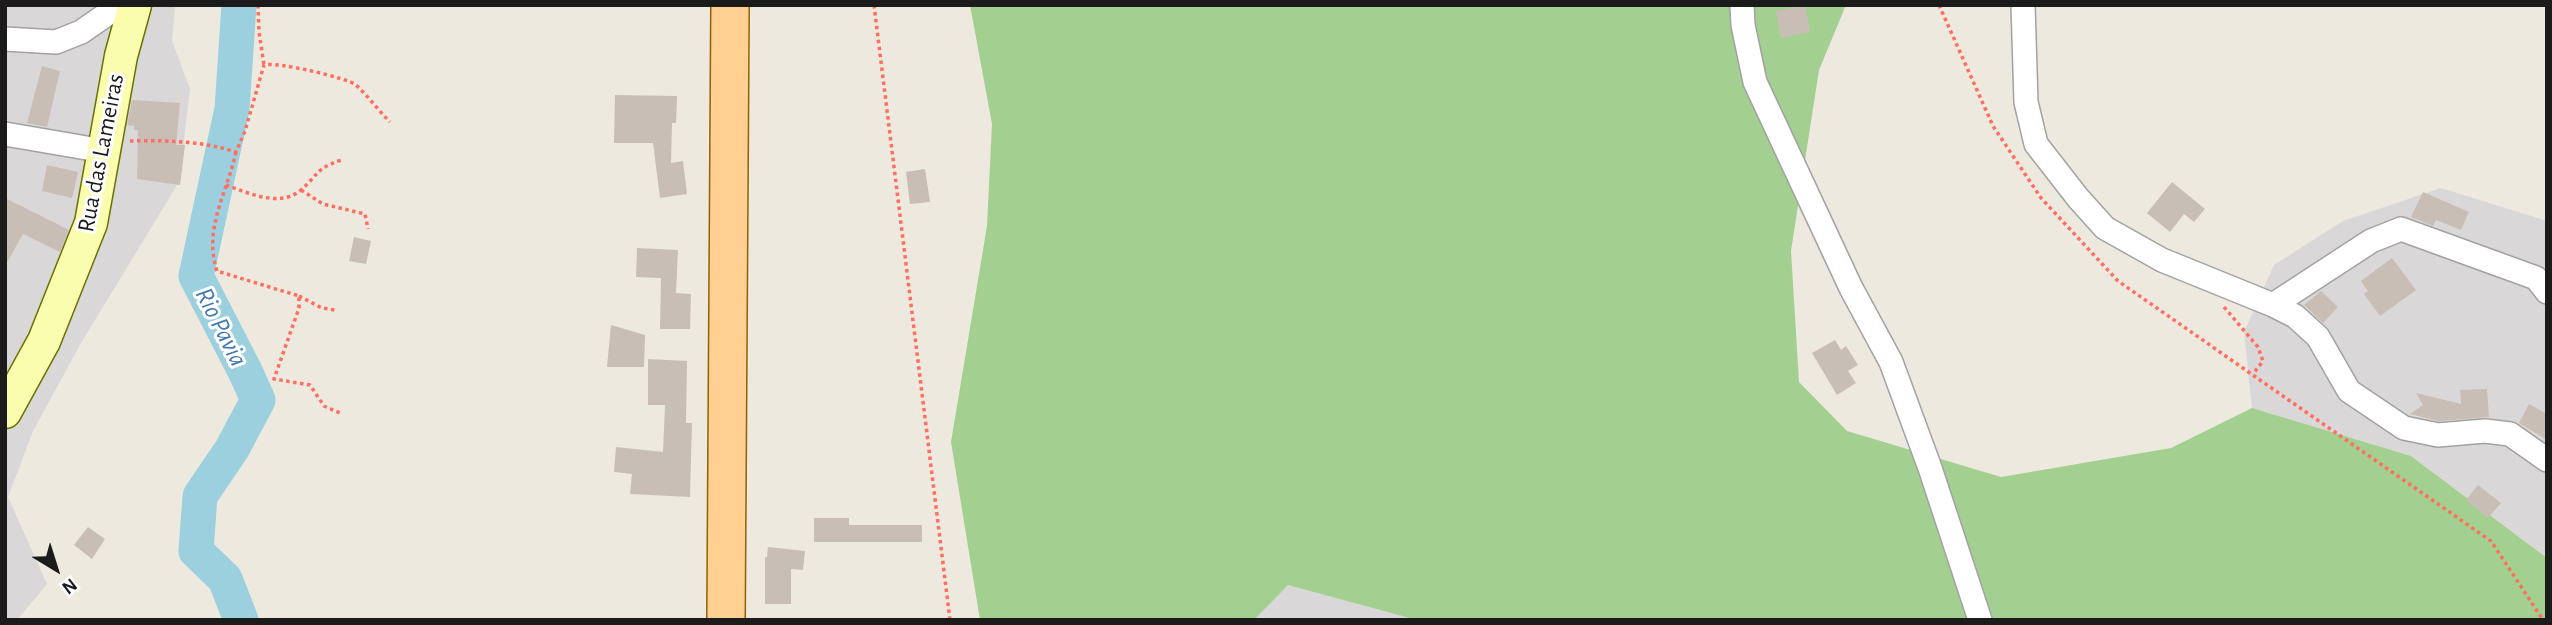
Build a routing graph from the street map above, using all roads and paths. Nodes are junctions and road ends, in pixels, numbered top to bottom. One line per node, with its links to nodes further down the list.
1 (258, 5): 9 (path)
2 (730, 5): 27 (main road)
3 (874, 5): 28 (path)
4 (1742, 5): 29 (street)
5 (1939, 5): 23 (path)
6 (2023, 5): 18 (street)
7 (135, 6): 8 (street); 12 (street, Rua das Lameiras)
8 (5, 39)
9 (264, 65): 10 (path); 13 (path)
10 (390, 122)
11 (5, 134): 12 (street)
12 (104, 149): 13 (path); 24 (street, Rua das Lameiras)
13 (235, 152): 15 (path)
14 (341, 160): 16 (path)
15 (226, 185): 16 (path); 20 (path)
16 (301, 190): 17 (path)
17 (368, 229)
18 (2207, 278): 21 (street); 23 (path)
19 (2547, 292): 21 (street)
20 (299, 296): 22 (path); 25 (path)
21 (2273, 304): 26 (street)
22 (335, 310)
23 (2253, 374): 30 (path)
24 (5, 412)
25 (340, 413)
26 (2547, 460)
27 (726, 620)
28 (950, 620)
29 (1980, 620)
30 (2543, 620)

